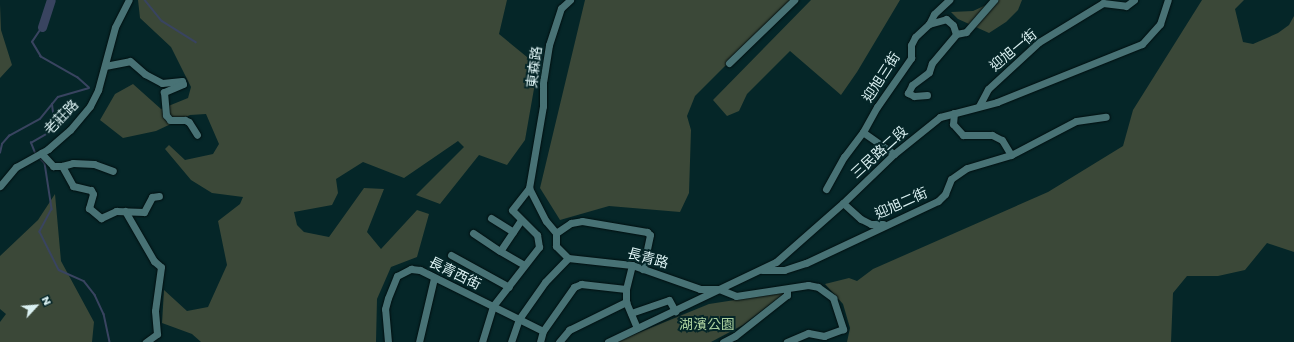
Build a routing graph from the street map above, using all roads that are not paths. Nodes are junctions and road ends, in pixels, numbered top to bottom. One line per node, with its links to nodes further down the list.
1 (129, 0): 11 (street, 老莊路)
2 (570, 0): 24 (street, 東森路)
3 (794, 0): 10 (street)
4 (949, 0): 8 (street, 迎旭三街)
5 (994, 0): 9 (street)
6 (1134, 0): 13 (street, 迎旭一街)
7 (1168, 0): 13 (street, 三民路二段)
8 (929, 24): 9 (street); 16 (street, 迎旭三街)
9 (956, 34): 12 (street)
10 (729, 63)
11 (105, 66): 17 (street); 18 (street, 老莊路)
12 (927, 94)
13 (979, 106): 14 (street, 三民路二段)
14 (954, 113): 19 (street, 三民路二段); 20 (street)
15 (1106, 117): 20 (street, 迎旭二街)
16 (864, 132): 19 (street); 25 (street, 迎旭三街)
17 (197, 135)
18 (38, 154): 21 (street); 23 (street, 老莊路)
19 (894, 154): 27 (street, 三民路二段)
20 (1011, 155): 31 (street, 迎旭二街)
21 (62, 166): 22 (street); 28 (street)
22 (113, 171)
23 (0, 186)
24 (529, 188): 30 (street); 34 (street)
25 (826, 189)
26 (159, 196): 28 (street)
27 (843, 203): 31 (street); 41 (street, 三民路二段)
28 (125, 211): 55 (street)
29 (491, 218): 32 (street)
30 (521, 220): 32 (street); 38 (street)
31 (885, 224): 41 (street, 迎旭二街)
32 (513, 232): 35 (street)
33 (473, 233): 35 (street)
34 (556, 234): 37 (street); 40 (street)
35 (500, 251): 38 (street)
36 (451, 254): 43 (street)
37 (568, 258): 39 (street, 長青路); 51 (street)
38 (524, 264): 43 (street)
39 (632, 265): 40 (street, 長青路); 44 (street)
40 (643, 269): 46 (street, 長青路)
41 (761, 270): 46 (street, 三民路二段)
42 (434, 278): 48 (street, 長青西街); 56 (street, 長青西街); 57 (street)
43 (509, 287): 48 (street)
44 (626, 289): 47 (street); 53 (street)
45 (787, 289): 46 (street, 長青路); 54 (street); 63 (street, 長青路)
46 (719, 290): 49 (street, 三民路二段)
47 (626, 302): 50 (street); 61 (street)
48 (493, 306): 51 (street, 長青西街); 58 (street)
49 (675, 310): 50 (street); 52 (street, 三民路二段)
50 (631, 313): 52 (street)
51 (519, 319): 53 (street, 長青西街); 59 (street)
52 (636, 328): 62 (street, 三民路二段)
53 (543, 331): 60 (street)
54 (728, 341)
55 (146, 342)
56 (388, 342)
57 (419, 342)
58 (482, 342)
59 (511, 342)
60 (540, 342)
61 (559, 342)
62 (608, 342)
63 (787, 342)

